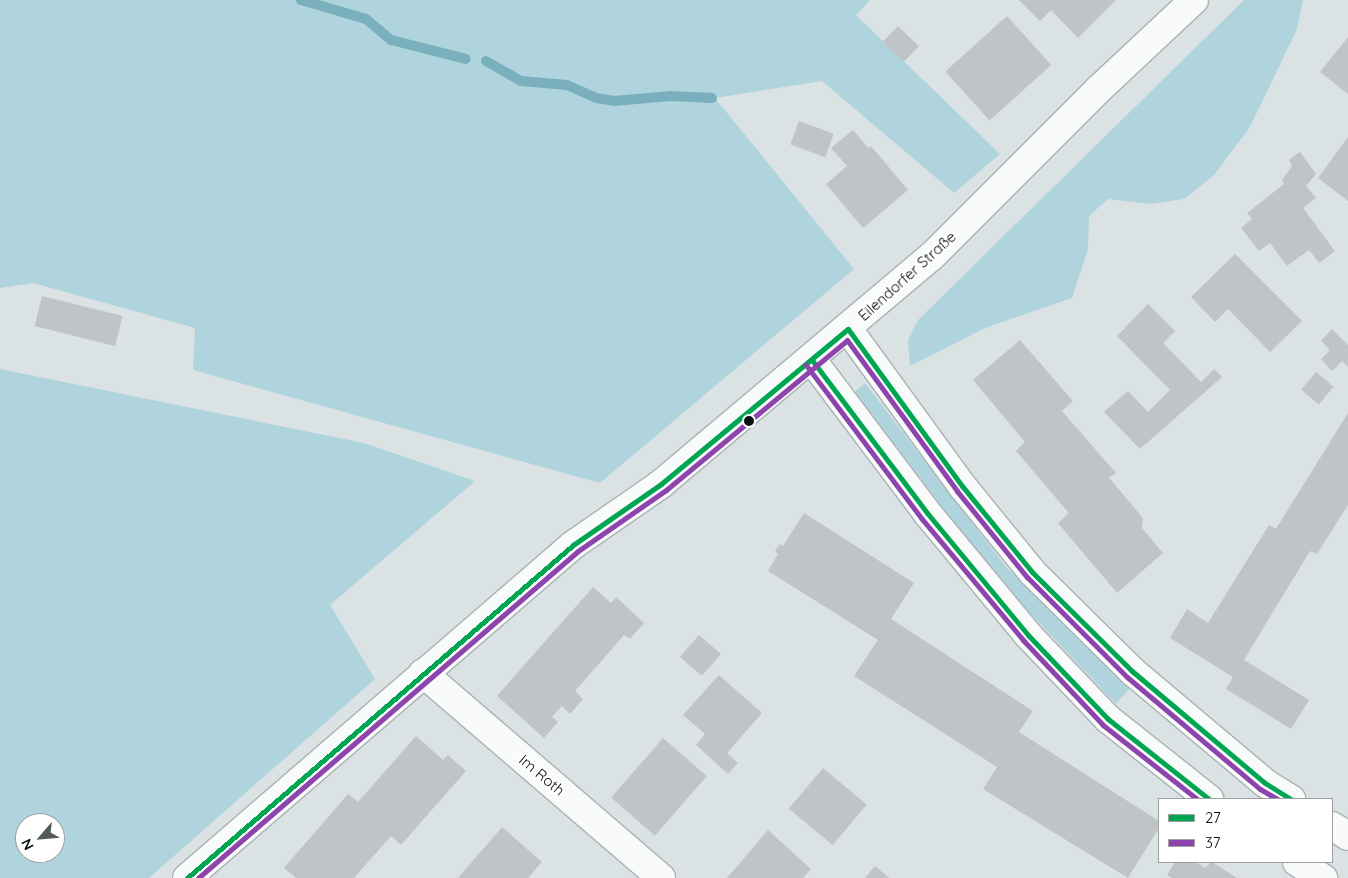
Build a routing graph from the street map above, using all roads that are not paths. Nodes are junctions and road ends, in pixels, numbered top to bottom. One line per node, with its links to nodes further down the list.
1 (1194, 0): 2 (street, Eilendorfer Straße)
2 (848, 329): 3 (street, Eilendorfer Straße); 6 (street)
3 (812, 360): 4 (street, Eilendorfer Straße); 5 (street)
4 (423, 673): 10 (street, Eilendorfer Straße); 11 (street, Im Roth)
5 (1208, 798)
6 (1289, 798)
7 (1333, 827): 8 (street)
8 (1348, 836)
9 (1300, 863): 12 (street)
10 (187, 878)
11 (661, 878)
12 (1323, 878)

